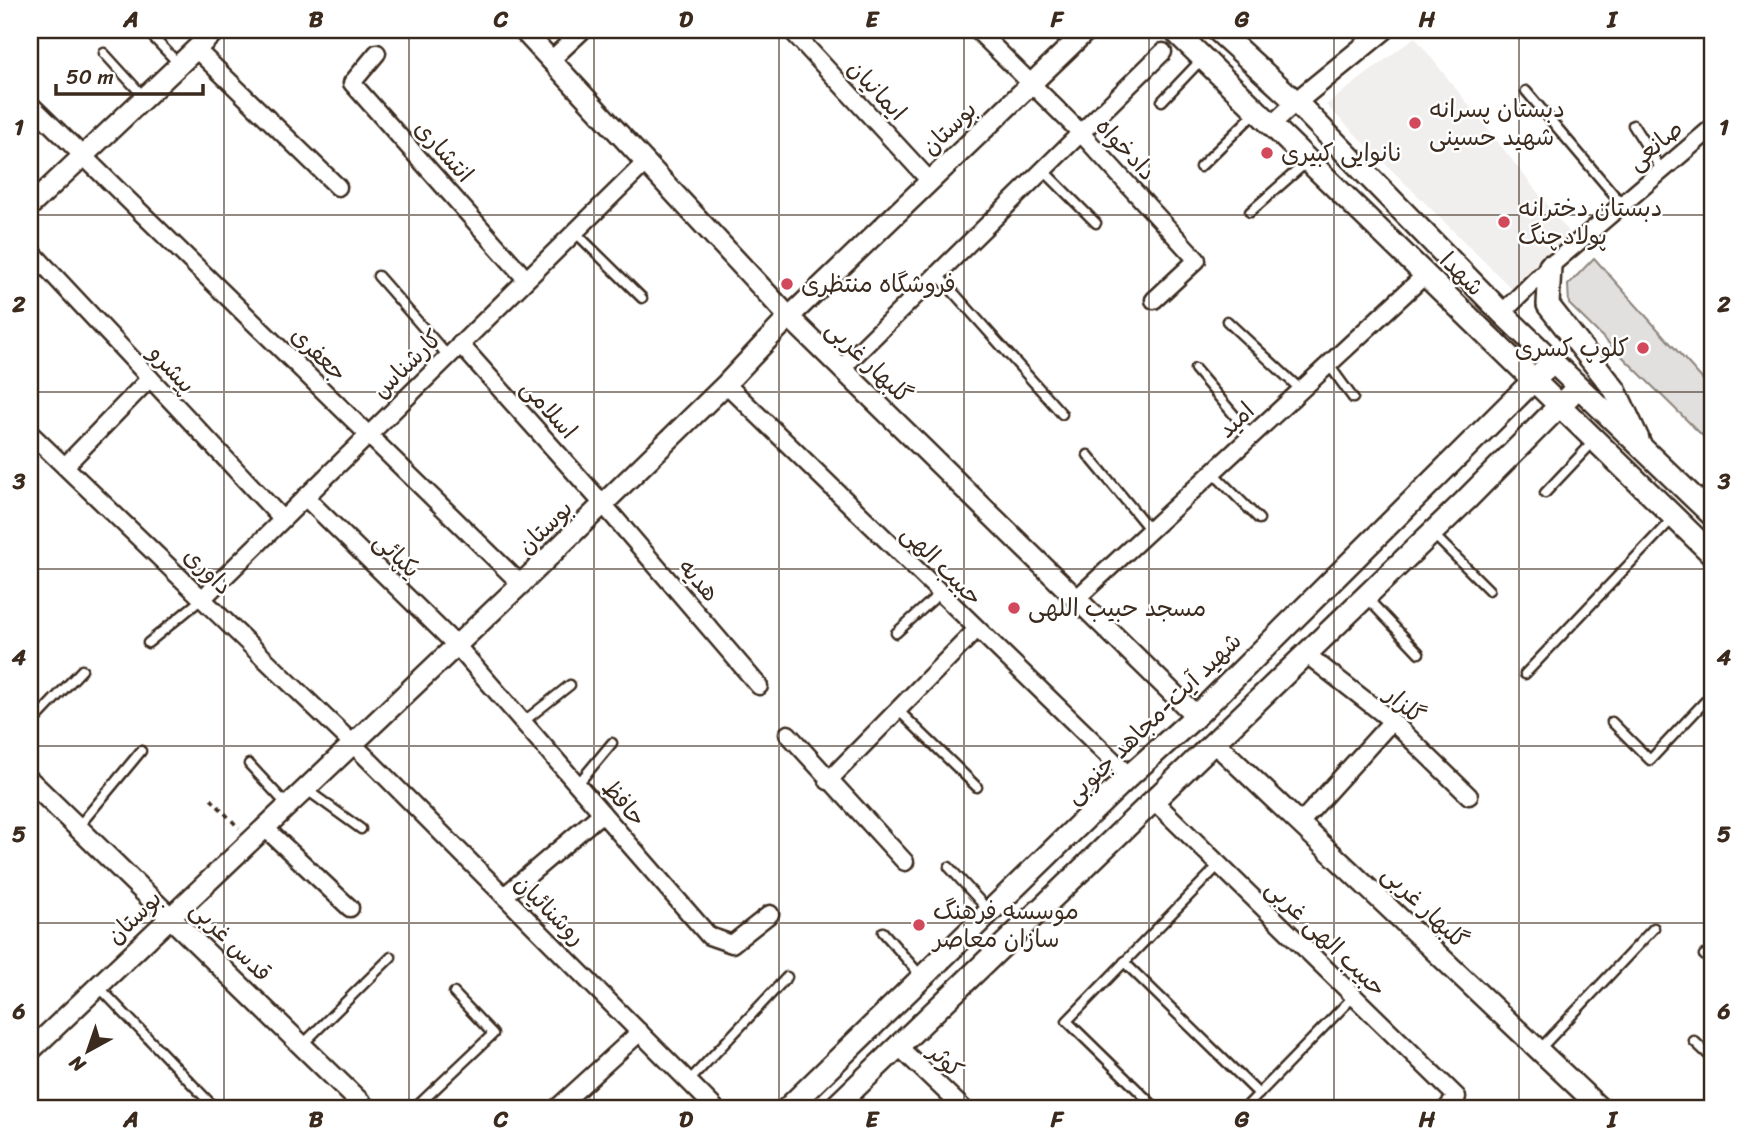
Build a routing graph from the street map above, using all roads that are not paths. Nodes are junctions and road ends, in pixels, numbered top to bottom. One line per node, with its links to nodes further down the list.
1 (146, 30): 17 (lane)
2 (216, 30): 11 (street)
3 (523, 30): 16 (street, گلبهار غربی)
4 (583, 30): 16 (street)
5 (790, 30): 35 (street, ایمانیان)
6 (977, 30): 18 (street, دادخواه)
7 (1087, 30): 18 (street, بوستان)
8 (1174, 30): 15 (main road, شهدا)
9 (1217, 30): 22 (main road, شهدا)
10 (1384, 30): 22 (street)
11 (195, 49): 17 (street); 36 (street)
12 (1163, 52): 26 (street)
13 (104, 53): 20 (lane)
14 (377, 53): 47 (street, انتشاری)
15 (1203, 58): 21 (lane); 24 (main road, شهدا)
16 (551, 61): 31 (street, گلبهار غربی)
17 (179, 65): 20 (street)
18 (1029, 85): 26 (street, دادخواه); 35 (street, بوستان)
19 (1526, 91): 37 (lane)
20 (144, 97): 29 (street)
21 (1162, 101)
22 (1296, 102): 24 (street); 50 (main road, شهدا)
23 (30, 104): 29 (street, جعفری)
24 (1264, 118): 30 (main road, شهدا); 32 (lane)
25 (1633, 125): 33 (lane)
26 (1079, 131): 34 (street); 49 (street, دادخواه)
27 (1708, 131): 28 (street); 33 (street, صانعی)
28 (1713, 148)
29 (84, 156): 38 (street); 67 (street, جعفری)
30 (1308, 160): 39 (lane); 45 (main road, شهدا)
31 (644, 164): 41 (street, کارشناس); 51 (street, گلبهار غربی)
32 (1200, 167)
33 (1661, 169): 37 (street, صانعی)
34 (1043, 170): 40 (lane); 44 (street)
35 (930, 181): 51 (street, بوستان)
36 (338, 187)
37 (1621, 203): 43 (street, صانعی)
38 (30, 206)
39 (1250, 212)
40 (1096, 223)
41 (575, 232): 47 (street, کارشناس); 48 (lane)
42 (30, 250): 58 (street, پیشرو)
43 (1550, 265): 50 (street, صانعی); 70 (main road)
44 (937, 274): 56 (street); 65 (lane)
45 (1425, 275): 55 (street, امید); 59 (main road, شهدا)
46 (378, 276): 53 (lane)
47 (526, 279): 53 (street, کارشناس)
48 (642, 298)
49 (1154, 300)
50 (1502, 313): 54 (main road, شهدا)
51 (789, 317): 56 (street, گلبهار غربی); 60 (street, بوستان)
52 (1227, 321): 62 (lane)
53 (454, 350): 67 (street, کارشناس); 78 (street, اسلامی)
54 (1552, 362): 59 (main road, شهید آیت-مجاهد جنوبی); 61 (main road, شهدا)
55 (1329, 365): 62 (street, امید); 63 (lane)
56 (841, 369): 91 (street, گلبهار غربی)
57 (1195, 369): 68 (lane)
58 (150, 378): 73 (street); 81 (street, پیشرو)
59 (1534, 382): 64 (main road, شهدا); 72 (main road, شهید آیت-مجاهد جنوبی)
60 (726, 384): 78 (street, بوستان); 88 (street, حبیب الهی)
61 (1578, 387): 64 (main road); 70 (main road, شهدا)
62 (1301, 390): 68 (street, امید)
63 (1353, 398)
64 (1559, 406): 69 (main road, شهدا); 75 (main road)
65 (1062, 414)
66 (30, 433): 73 (street, داوری)
67 (368, 434): 77 (street, کارشناس); 86 (street, جعفری)
68 (1252, 436): 74 (street, امید)
69 (1595, 440): 76 (lane); 80 (main road, شهدا)
70 (1643, 451): 79 (main road, شهدا)
71 (1088, 456): 83 (lane)
72 (1454, 462): 75 (main road); 104 (main road, شهید آیت-مجاهد جنوبی)
73 (65, 466): 90 (street, داوری)
74 (1212, 472): 82 (lane); 83 (street, امید)
75 (1478, 488): 84 (main road)
76 (1545, 493)
77 (305, 497): 81 (street, کارشناس); 95 (street, یکپائی)
78 (603, 504): 86 (street, بوستان); 101 (street, هدیه)
79 (1709, 504)
80 (1674, 517): 85 (main road, شهدا); 99 (lane)
81 (282, 519): 90 (street, کارشناس)
82 (1259, 519)
83 (1150, 530): 91 (street, امید)
84 (1432, 533): 87 (lane); 89 (main road)
85 (1713, 555)
86 (521, 584): 95 (street, بوستان)
87 (1489, 590)
88 (939, 594): 92 (street, حبیب الهی); 93 (lane)
89 (1365, 596): 96 (lane); 97 (main road)
90 (203, 598): 94 (lane); 110 (street, داوری)
91 (1077, 598): 104 (street, گلبهار غربی)
92 (976, 631): 103 (street); 115 (street, حبیب الهی)
93 (896, 634)
94 (148, 643)
95 (456, 645): 106 (street, حافظ); 110 (street, بوستان)
96 (1419, 653)
97 (1306, 654): 105 (street, گلزار); 112 (main road)
98 (82, 670): 108 (lane)
99 (1525, 674)
100 (570, 685): 106 (lane)
101 (759, 686)
102 (1713, 693): 107 (lane)
103 (898, 710): 117 (street); 119 (lane)
104 (1196, 716): 115 (main road, شهید آیت-مجاهد جنوبی)
105 (1392, 721): 121 (street, گلزار); 125 (street)
106 (523, 722): 118 (street, حافظ)
107 (1612, 722)
108 (30, 725)
109 (788, 734): 117 (street)
110 (352, 743): 120 (street, بوستان); 132 (street, روشنائیان)
111 (612, 743): 118 (lane)
112 (1215, 743): 122 (main road); 125 (street, گلبهار غربی)
113 (141, 751): 126 (lane)
114 (249, 764): 123 (lane)
115 (1129, 776): 134 (main road, شهید آیت-مجاهد جنوبی)
116 (30, 781): 126 (street, قدس غربی)
117 (828, 781): 129 (street)
118 (577, 785): 124 (street, حافظ)
119 (977, 787)
120 (305, 788): 123 (street, بوستان); 127 (lane)
121 (1469, 796)
122 (1153, 800): 130 (street, حبیب الهی غربی); 151 (main road)
123 (288, 804): 128 (street, بوستان)
124 (602, 813): 132 (street); 135 (street, حافظ)
125 (1301, 822): 152 (street, گلبهار غربی)
126 (78, 827): 136 (street, قدس غربی)
127 (361, 829)
128 (257, 833): 133 (street); 136 (street, بوستان)
129 (905, 862)
130 (1219, 865): 141 (lane); 147 (street, حبیب الهی غربی)
131 (948, 867): 134 (lane)
132 (504, 896): 148 (street, روشنائیان)
133 (350, 908)
134 (990, 911): 144 (main road, شهید آیت-مجاهد جنوبی)
135 (770, 914)
136 (170, 915): 145 (street, بوستان); 150 (street, قدس غربی)
137 (1654, 928): 152 (lane)
138 (883, 932): 144 (lane)
139 (1704, 955): 142 (lane)
140 (391, 957): 150 (lane)
141 (1124, 962): 156 (lane); 165 (lane)
142 (1713, 963)
143 (786, 977): 155 (lane)
144 (923, 978): 162 (main road, شهید آیت-مجاهد جنوبی)
145 (97, 985): 153 (street, بوستان); 157 (lane)
146 (454, 993): 160 (lane)
147 (1354, 996): 156 (lane); 167 (street, حبیب الهی غربی)
148 (640, 1032): 155 (street, روشنائیان); 158 (street)
149 (1694, 1041): 154 (lane)
150 (302, 1045): 159 (street, قدس غربی)
151 (898, 1046): 163 (main road); 164 (street, کوثر)
152 (1539, 1050): 168 (street, گلبهار غربی)
153 (30, 1051)
154 (1713, 1059)
155 (689, 1081): 161 (street, روشنائیان)
156 (1259, 1094): 166 (lane)
157 (212, 1106)
158 (561, 1107)
159 (366, 1108)
160 (415, 1108)
161 (715, 1108)
162 (788, 1108)
163 (834, 1108)
164 (963, 1108)
165 (1156, 1108)
166 (1245, 1108)
167 (1447, 1108)
168 (1600, 1108)

